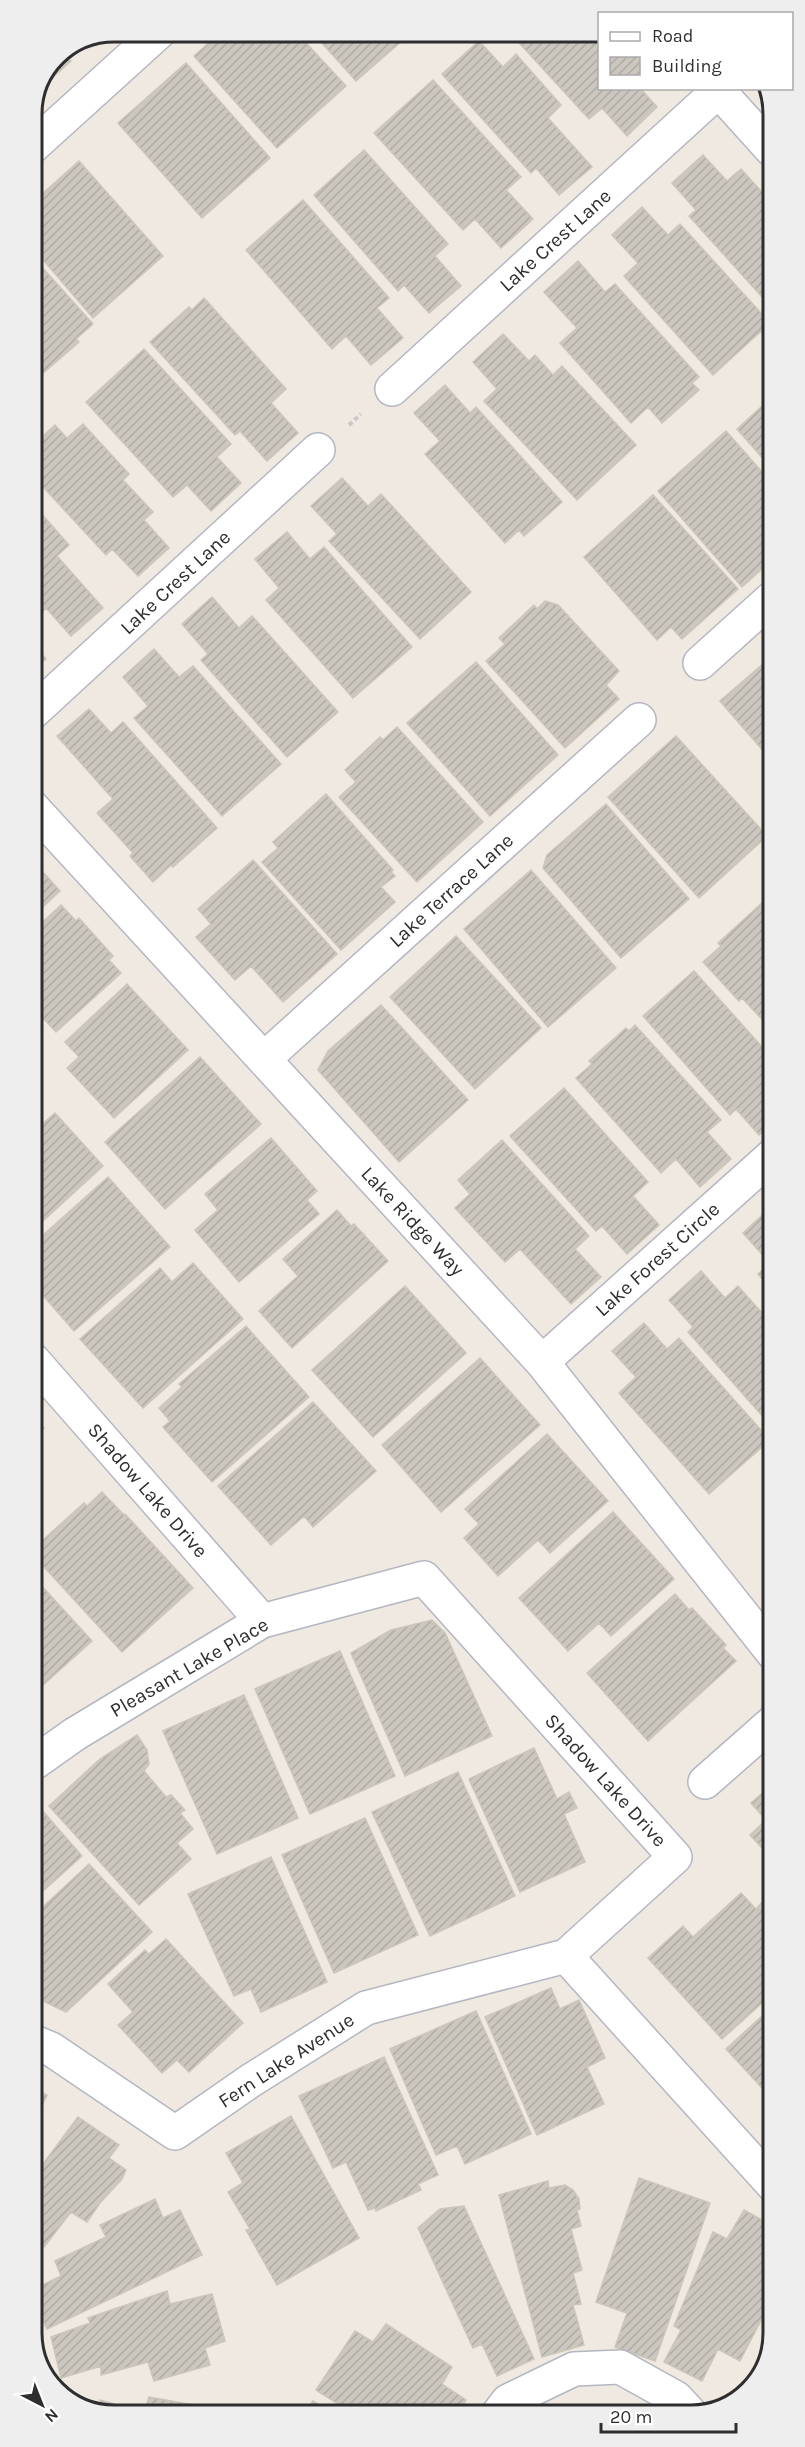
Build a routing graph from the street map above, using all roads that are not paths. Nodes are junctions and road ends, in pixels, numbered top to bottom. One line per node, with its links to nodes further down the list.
1 (148, 42): 3 (street)
2 (717, 90): 4 (street); 5 (street, Lake Crest Lane)
3 (42, 138)
4 (763, 140)
5 (392, 389)
6 (318, 450): 9 (street, Lake Crest Lane)
7 (763, 606): 8 (street)
8 (700, 663)
9 (42, 704)
10 (639, 720): 12 (street, Lake Terrace Lane)
11 (42, 818): 12 (street, Lake Ridge Way)
12 (264, 1059): 14 (street, Lake Ridge Way)
13 (763, 1164): 14 (street, Lake Forest Circle)
14 (542, 1362): 18 (street, Lake Ridge Way)
15 (42, 1369): 17 (street, Shadow Lake Drive)
16 (424, 1578): 17 (street, Pleasant Lake Place); 22 (street, Shadow Lake Drive)
17 (262, 1621): 20 (street, Pleasant Lake Place)
18 (763, 1640)
19 (763, 1731): 21 (street)
20 (42, 1757)
21 (705, 1782)
22 (566, 1956): 23 (street, Fern Lake Avenue); 24 (street)
23 (42, 2045)
24 (763, 2174)
25 (505, 2405): 26 (street)
26 (683, 2405)

